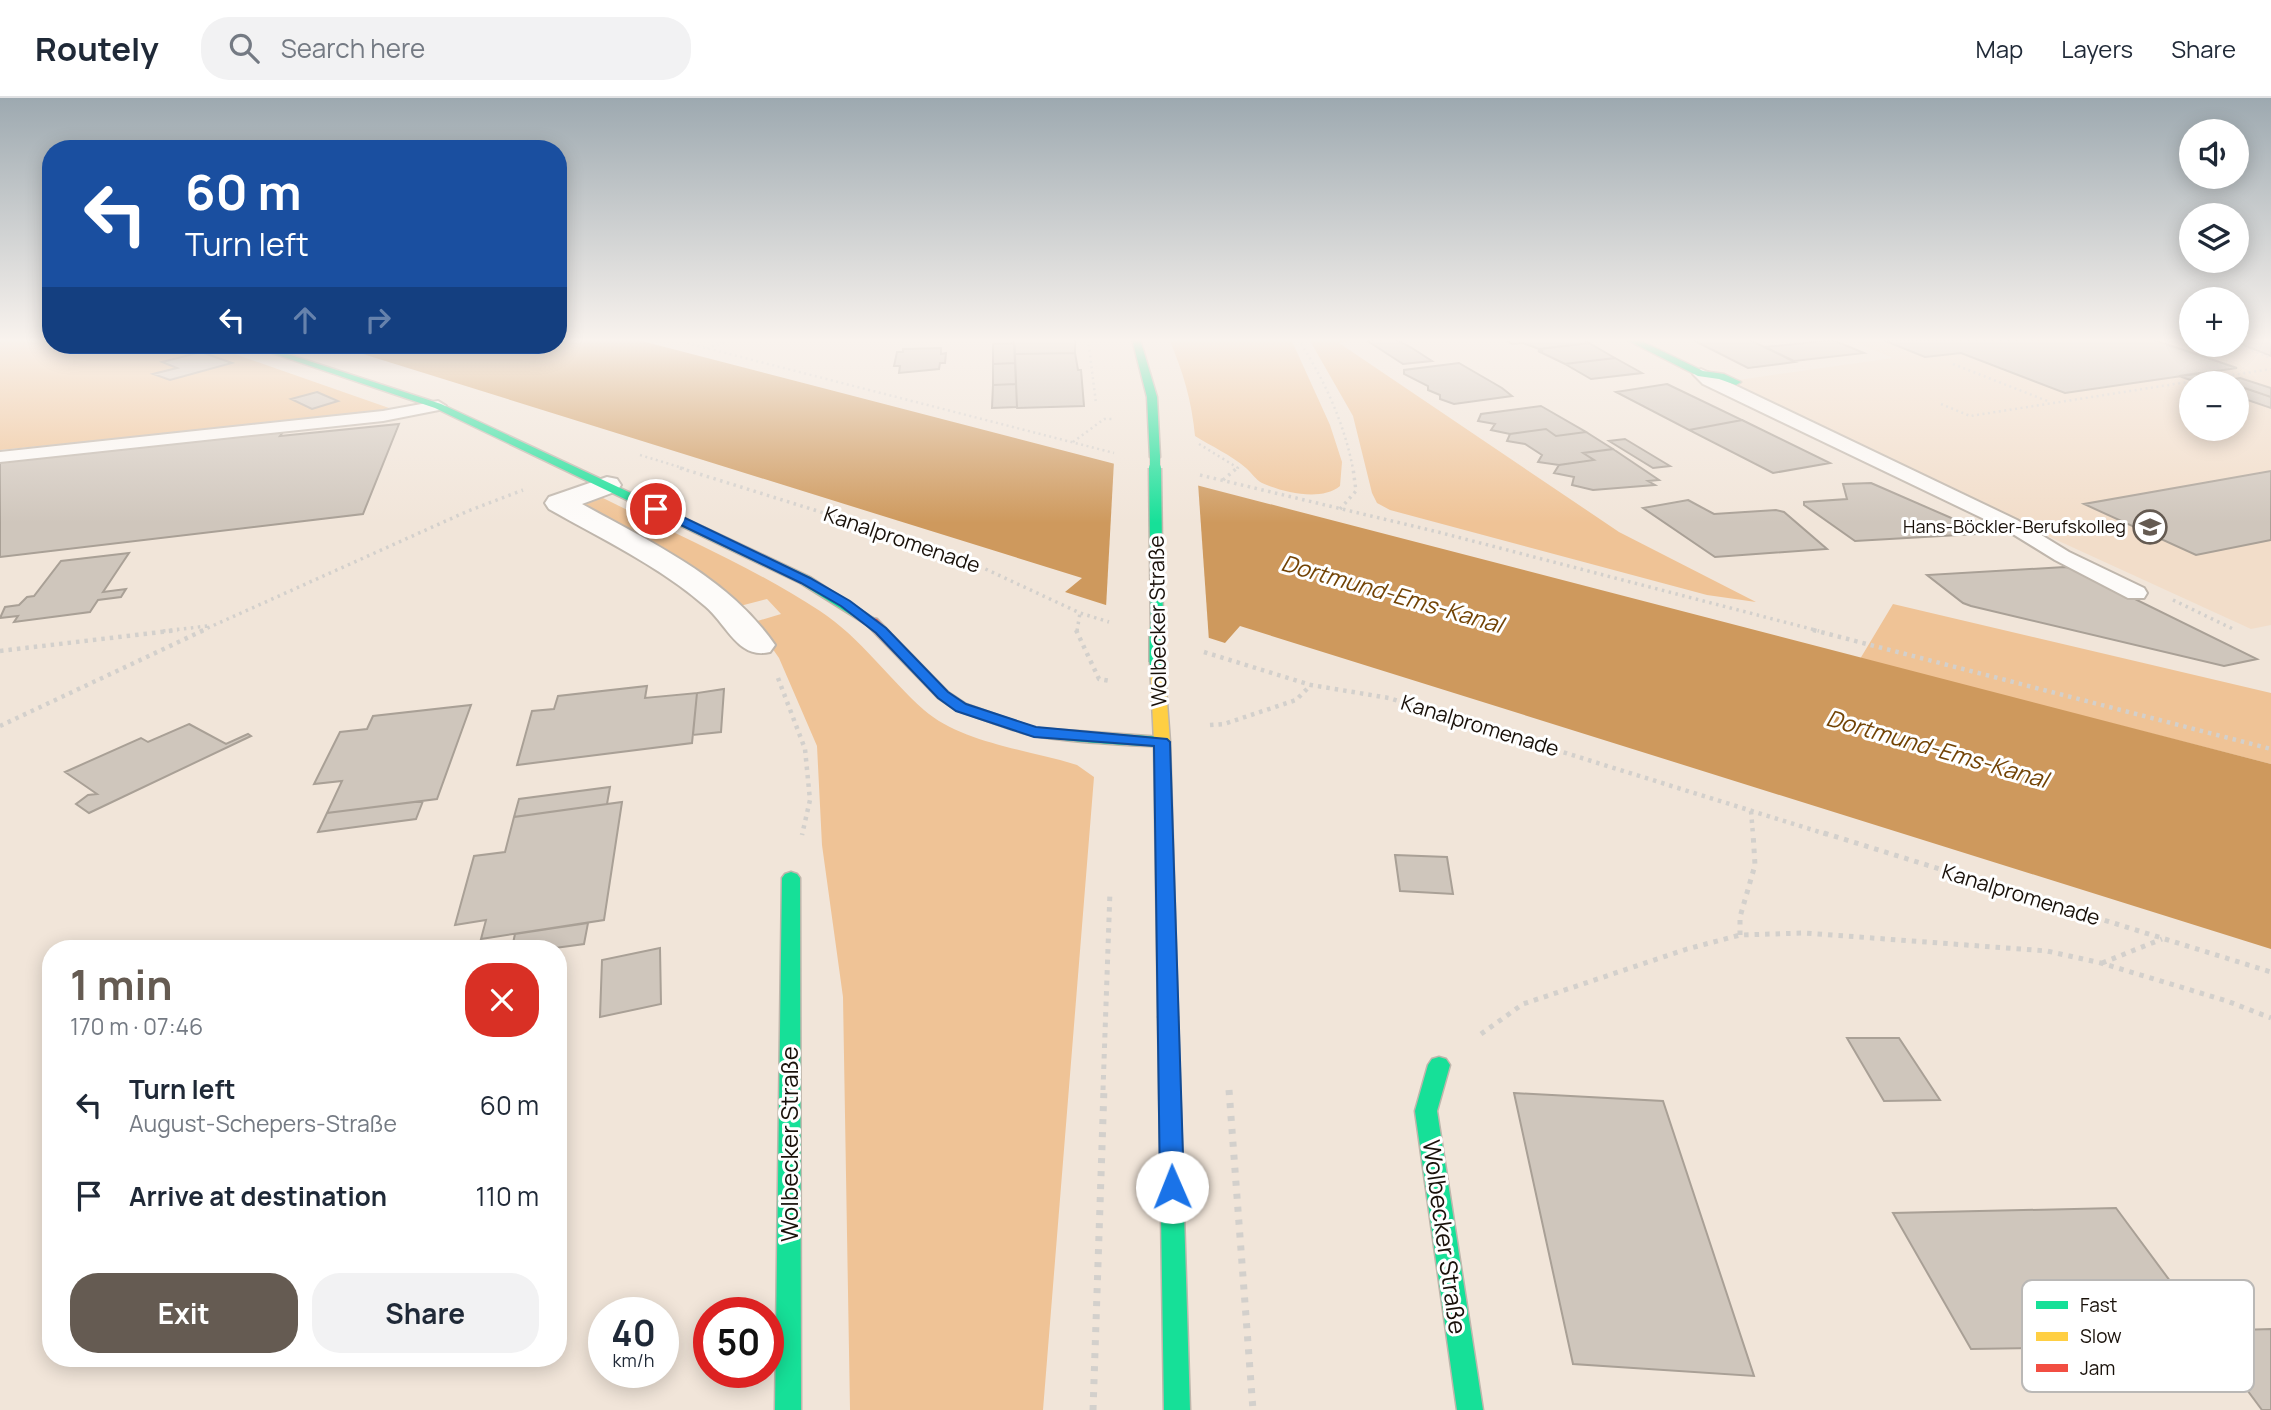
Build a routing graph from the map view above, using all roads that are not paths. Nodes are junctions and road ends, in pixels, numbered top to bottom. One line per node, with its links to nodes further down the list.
1 (420, 400): 5 (street)
2 (1154, 400): 11 (street, Wolbecker Straße, bridge)
3 (1749, 400): 9 (lane)
4 (1775, 400): 8 (lane)
5 (438, 406): 6 (lane); 7 (street)
6 (0, 457)
7 (607, 485): 10 (street); 11 (street)
8 (1974, 493)
9 (2136, 593)
10 (758, 645)
11 (1162, 742): 15 (street, Wolbecker Straße)
12 (792, 878): 14 (street, Wolbecker Straße)
13 (1439, 1065): 16 (street, Wolbecker Straße)
14 (788, 1410)
15 (1177, 1410)
16 (1469, 1410)

